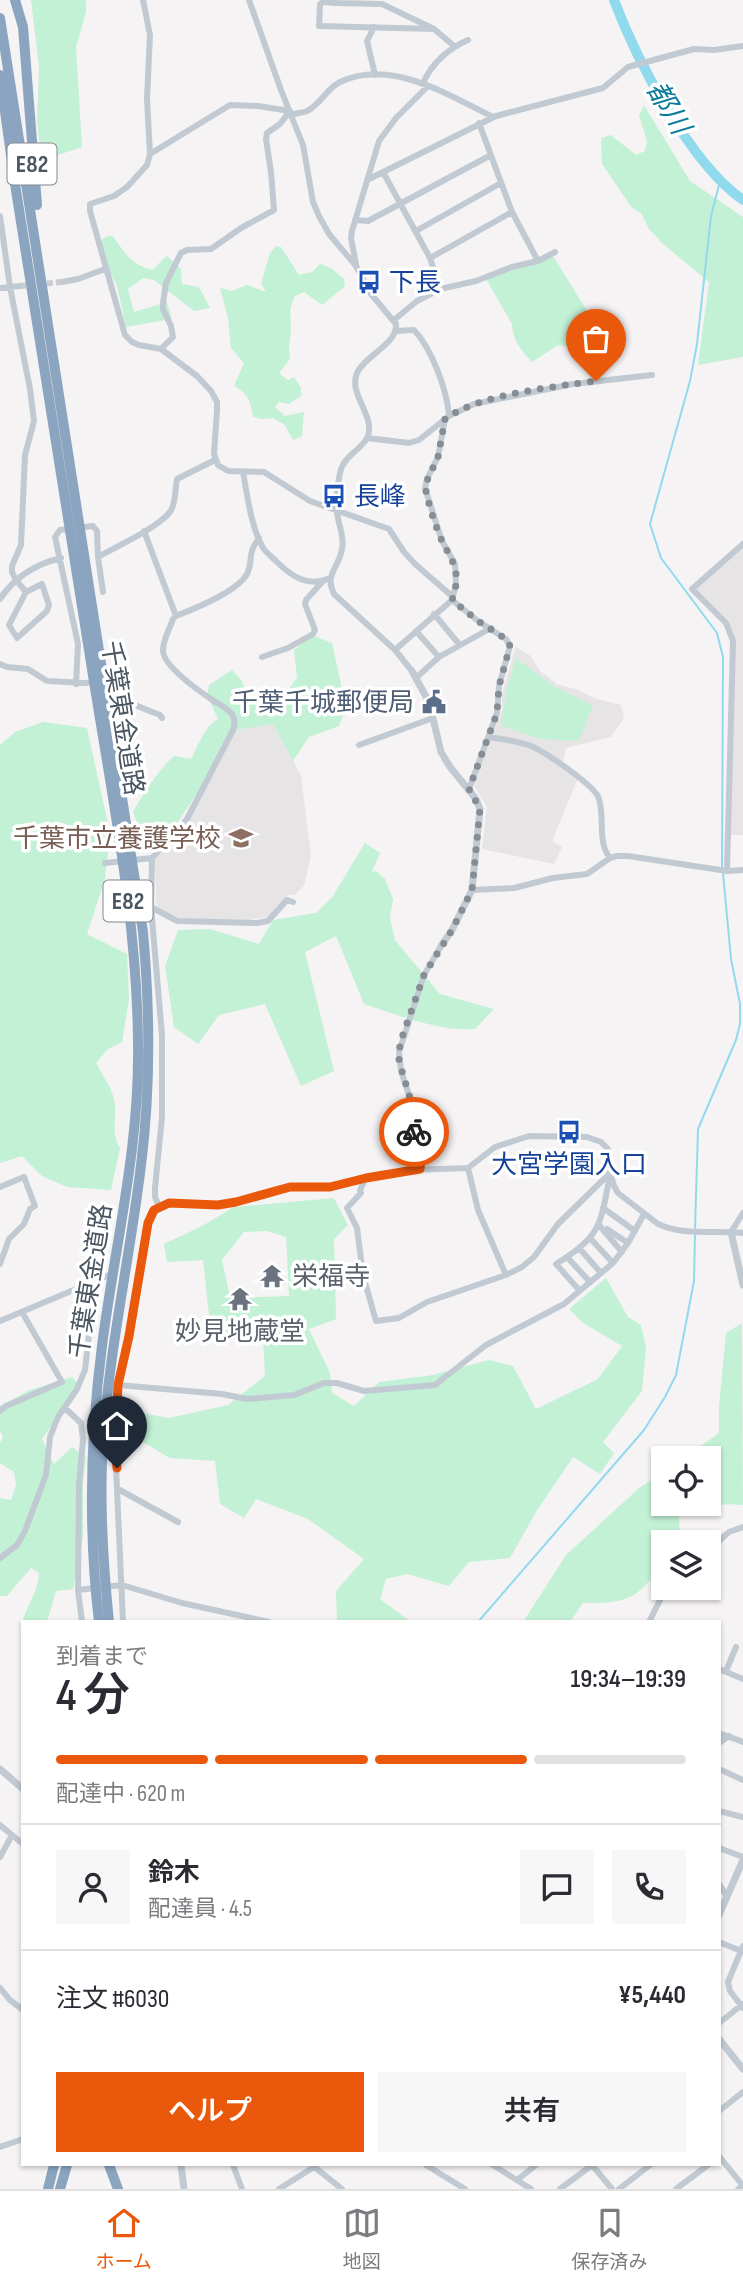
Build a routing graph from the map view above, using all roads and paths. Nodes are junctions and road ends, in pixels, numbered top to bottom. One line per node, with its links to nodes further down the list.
1 (15, 0): 40 (highway, E82)
2 (143, 0): 18 (street)
3 (249, 0): 14 (street)
4 (336, 1): 6 (street); 7 (street)
5 (0, 18): 40 (highway, E82)
6 (374, 27): 7 (street); 12 (street)
7 (434, 29): 9 (street)
8 (468, 40): 9 (street)
9 (454, 46): 13 (street)
10 (743, 46): 15 (street)
11 (0, 75): 23 (highway, 千葉東金道路 / E82)
12 (375, 75): 13 (street); 14 (street)
13 (425, 85): 15 (street); 21 (street)
14 (291, 113): 18 (street); 32 (street); 42 (street)
15 (494, 117): 16 (street)
16 (479, 123): 19 (street); 20 (street)
17 (0, 124): 23 (highway)
18 (150, 154): 33 (street)
19 (491, 155): 22 (street); 24 (street)
20 (383, 172): 21 (street); 24 (street)
21 (368, 180): 27 (street)
22 (501, 183): 25 (street); 28 (street)
23 (15, 184): 128 (highway, 千葉東金道路 / E82)
24 (400, 204): 27 (street); 28 (street)
25 (512, 212): 30 (street); 31 (street)
26 (0, 216): 36 (street)
27 (355, 220): 32 (street)
28 (416, 231): 30 (street)
29 (555, 252): 31 (street)
30 (430, 258): 38 (street)
31 (538, 261): 38 (street)
32 (356, 266): 39 (street)
33 (105, 269): 34 (street); 42 (street)
34 (62, 282)
35 (20, 286): 36 (street)
36 (10, 287): 37 (street); 54 (street)
37 (0, 288)
38 (440, 289): 39 (street)
39 (394, 320): 41 (street)
40 (49, 328): 129 (highway, 千葉東金道路 / E82)
41 (396, 331): 44 (street); 45 (street)
42 (161, 349): 46 (street)
43 (652, 375): 44 (street)
44 (447, 417): 45 (street); 59 (street)
45 (368, 438): 48 (street)
46 (215, 460): 47 (street); 49 (street)
47 (243, 472): 48 (street); 50 (street)
48 (337, 510): 55 (street); 59 (street)
49 (144, 531): 52 (street); 61 (street)
50 (259, 538): 55 (street); 61 (street)
51 (743, 544): 82 (street)
52 (98, 557): 53 (street); 56 (street)
53 (61, 558): 54 (street); 72 (street)
54 (16, 580): 57 (street); 58 (street)
55 (326, 580): 65 (street); 66 (street)
56 (103, 592)
57 (26, 593): 57 (street)
58 (0, 599)
59 (452, 599): 60 (street); 62 (street)
60 (434, 614): 63 (street); 64 (street)
61 (176, 616): 78 (street)
62 (491, 628): 64 (street); 75 (street)
63 (416, 631): 65 (street); 67 (street)
64 (459, 644): 67 (street)
65 (395, 650): 70 (street)
66 (262, 657)
67 (439, 657): 70 (street)
68 (116, 658): 73 (street)
69 (0, 664): 72 (street)
70 (415, 674): 74 (street)
71 (87, 683): 72 (street)
72 (76, 684)
73 (162, 718)
74 (433, 718): 76 (street); 77 (street)
75 (488, 737): 77 (street); 79 (street)
76 (359, 745)
77 (469, 789): 83 (street)
78 (152, 858): 80 (street); 85 (street)
79 (610, 858): 82 (street); 83 (street)
80 (105, 863)
81 (743, 870): 82 (street)
82 (726, 871)
83 (472, 890): 86 (street)
84 (293, 902): 85 (street)
85 (152, 908): 92 (street)
86 (441, 946): 88 (street)
87 (468, 1168): 88 (street); 89 (street); 109 (street)
88 (420, 1169): 90 (street)
89 (610, 1173): 93 (street); 95 (street); 109 (street)
90 (366, 1178): 92 (street); 109 (street)
91 (0, 1187): 107 (street)
92 (159, 1206): 105 (street)
93 (603, 1208): 96 (street); 97 (street)
94 (743, 1213): 98 (street)
95 (644, 1214): 97 (street); 98 (street)
96 (599, 1224): 100 (street); 101 (street); 103 (street)
97 (635, 1231): 101 (street)
98 (731, 1232): 99 (street); 112 (street)
99 (743, 1233)
100 (590, 1238): 102 (street); 106 (street)
101 (628, 1243): 103 (street)
102 (580, 1249): 104 (street); 108 (street)
103 (622, 1252): 106 (street)
104 (567, 1257): 111 (street); 113 (street)
105 (141, 1261): 110 (street); 116 (street)
106 (612, 1263): 108 (street)
107 (0, 1265)
108 (601, 1273): 111 (street)
109 (506, 1275)
110 (95, 1281): 114 (street); 117 (street)
111 (590, 1283): 113 (street)
112 (743, 1286)
113 (580, 1291): 116 (street)
114 (22, 1312): 115 (street); 118 (street)
115 (0, 1321)
116 (118, 1385): 119 (street)
117 (65, 1408): 123 (street); 125 (street)
118 (0, 1411)
119 (118, 1489): 120 (street); 124 (street)
120 (177, 1522)
121 (743, 1527): 122 (street)
122 (721, 1539)
123 (0, 1558)
124 (122, 1585): 125 (street); 130 (street); 131 (street)
125 (78, 1590): 127 (street)
126 (660, 1600): 132 (street)
127 (82, 1620)
128 (99, 1620)
129 (108, 1620)
130 (123, 1620)
131 (260, 1620)
132 (650, 1620)
133 (736, 1647): 134 (street)
134 (723, 1670): 135 (street)
135 (743, 1679)
136 (721, 1733): 137 (street)
137 (730, 1737): 138 (street); 139 (street)
138 (721, 1742)
139 (743, 1742)
140 (0, 1769): 143 (street)
141 (721, 1770): 142 (street)
142 (743, 1780)
143 (21, 1788)
144 (721, 1812): 145 (street)
145 (743, 1817)
146 (0, 1825): 147 (street)
147 (12, 1835): 148 (street); 150 (street)
148 (21, 1842)
149 (721, 1848): 151 (street)
150 (0, 1857)
151 (743, 1858): 153 (street)
152 (721, 1887): 153 (street)
153 (727, 1896): 154 (street)
154 (721, 1910)
155 (721, 1943): 156 (street)
156 (742, 1949): 158 (street)
157 (0, 1988): 159 (street)
158 (742, 2006): 160 (street)
159 (21, 2008)
160 (721, 2022)
161 (721, 2042): 162 (street)
162 (743, 2069)
163 (743, 2092): 164 (street)
164 (721, 2106)
165 (21, 2140): 166 (street)
166 (0, 2147)
167 (721, 2159): 182 (street)
168 (67, 2166): 185 (highway)
169 (109, 2166): 186 (highway)
170 (181, 2166): 187 (street)
171 (233, 2166): 188 (street)
172 (313, 2166): 189 (street); 190 (street)
173 (430, 2166): 191 (street)
174 (495, 2166): 181 (street)
175 (535, 2166): 181 (street)
176 (591, 2166): 193 (street)
177 (593, 2166): 194 (street)
178 (649, 2166): 195 (street)
179 (707, 2166): 196 (street)
180 (53, 2168): 183 (highway); 184 (highway)
181 (517, 2180): 192 (street)
182 (742, 2187)
183 (41, 2189)
184 (48, 2189)
185 (60, 2189)
186 (118, 2189)
187 (184, 2189)
188 (242, 2189)
189 (279, 2189)
190 (342, 2189)
191 (465, 2189)
192 (531, 2189)
193 (560, 2189)
194 (612, 2189)
195 (619, 2189)
196 (676, 2189)

